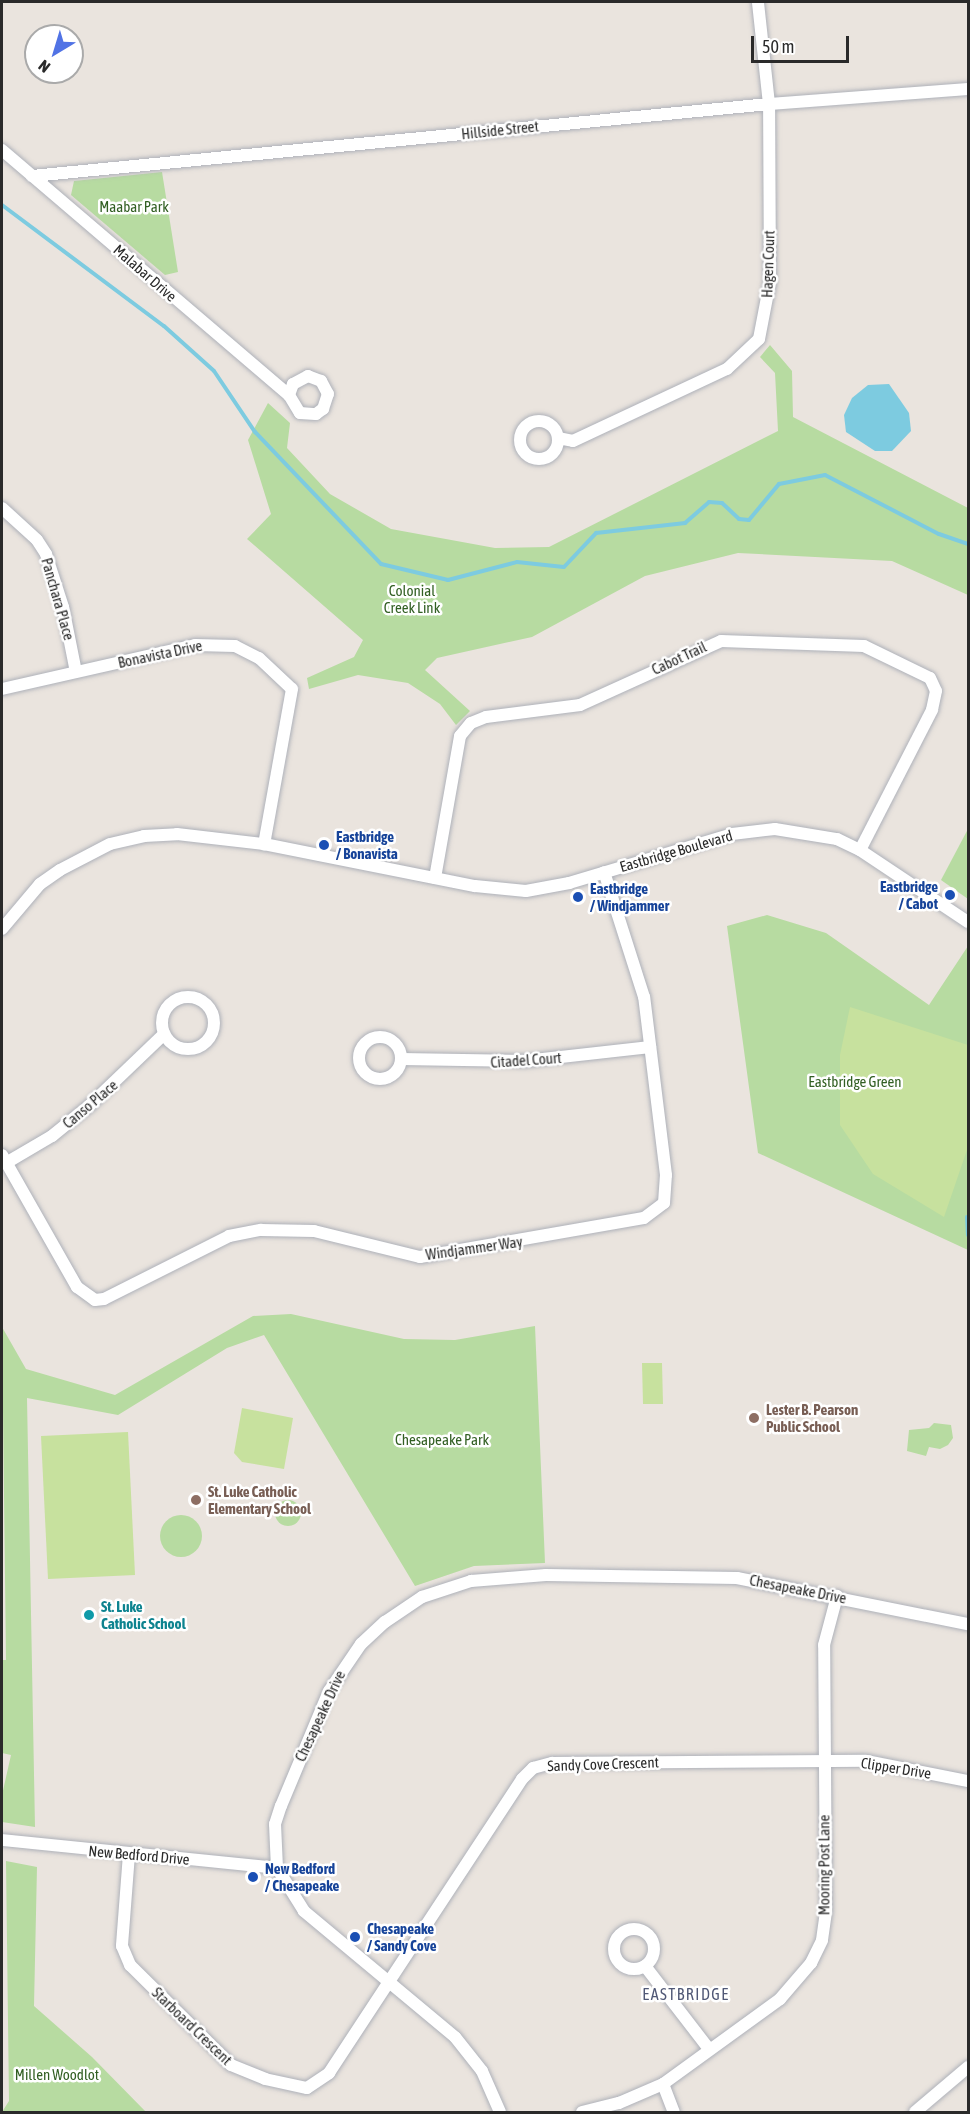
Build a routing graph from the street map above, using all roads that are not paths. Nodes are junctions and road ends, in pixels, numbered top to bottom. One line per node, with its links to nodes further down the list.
1 (758, 2): 3 (street, Hagen Court)
2 (969, 89): 3 (street, Hillside Street)
3 (769, 104): 5 (street, Hillside Street); 7 (street, Hagen Court)
4 (2, 150): 5 (street, Malabar Drive)
5 (32, 176): 6 (street, Malabar Drive)
6 (289, 395)
7 (558, 438)
8 (2, 508): 9 (street, Panchara Place)
9 (76, 672): 10 (street, Bonavista Drive); 11 (street, Bonavista Drive)
10 (2, 689)
11 (264, 844): 14 (street, Eastbridge Boulevard); 16 (street, Eastbridge Boulevard)
12 (860, 850): 13 (street, Eastbridge Boulevard); 14 (street, Cabot Trail); 15 (street, Eastbridge Boulevard)
13 (604, 872): 14 (street, Eastbridge Boulevard); 18 (street, Windjammer Way)
14 (435, 878)
15 (969, 922)
16 (2, 929)
17 (164, 1034): 17 (street); 20 (street, Canso Place)
18 (650, 1047): 19 (street, Citadel Court); 20 (street, Windjammer Way)
19 (401, 1059)
20 (4, 1159)
21 (837, 1596): 22 (street, Chesapeake Drive); 23 (street, Mooring Post Lane); 27 (street, Chesapeake Drive)
22 (969, 1624)
23 (823, 1761): 24 (street, Clipper Drive); 29 (street, Sandy Cove Crescent); 30 (street, Mooring Post Lane)
24 (969, 1781)
25 (2, 1840): 26 (street, New Bedford Drive)
26 (129, 1854): 27 (street, New Bedford Drive); 29 (street, Starboard Crescent)
27 (277, 1868): 29 (street, Chesapeake Drive)
28 (645, 1965): 30 (street)
29 (388, 1982): 33 (street, Chesapeake Drive)
30 (709, 2049): 32 (street, Mooring Post Lane)
31 (969, 2067): 36 (street)
32 (663, 2084): 34 (street, Mooring Post Lane); 35 (street)
33 (500, 2112)
34 (582, 2112)
35 (674, 2112)
36 (915, 2112)

